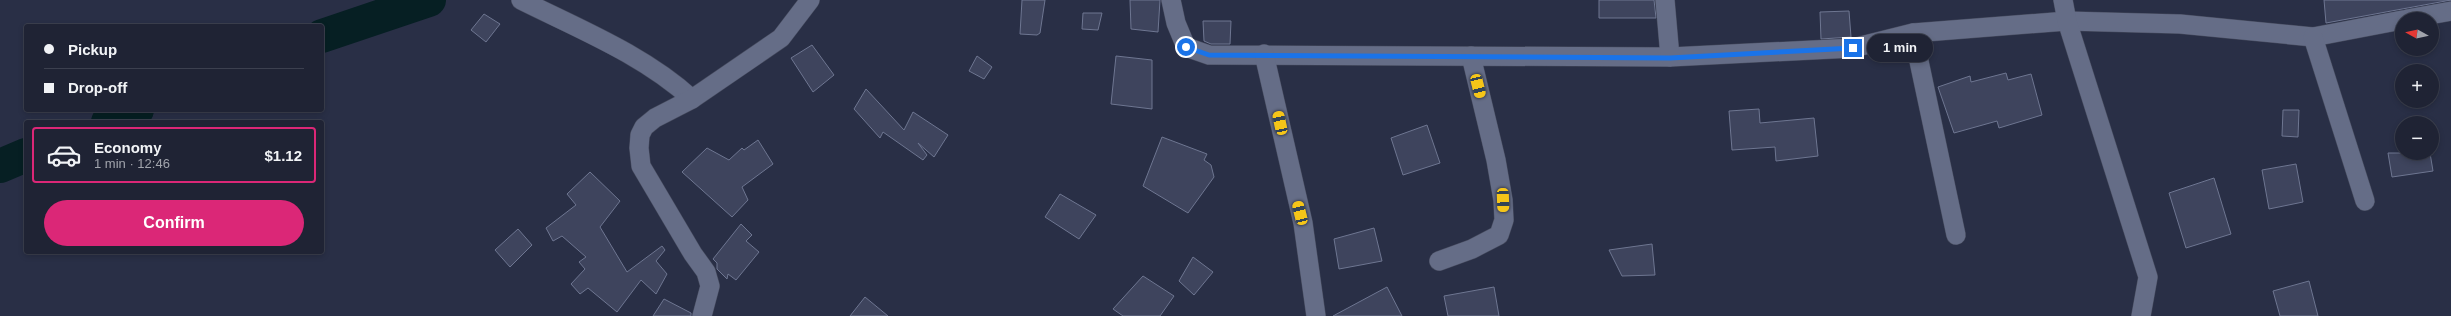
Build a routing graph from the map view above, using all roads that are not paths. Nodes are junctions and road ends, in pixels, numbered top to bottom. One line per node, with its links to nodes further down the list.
1 (521, 0): 15 (street)
2 (810, 0): 15 (street)
3 (1171, 0): 12 (street)
4 (1665, 0): 14 (street)
5 (2063, 0): 8 (street)
6 (2451, 11): 7 (street)
7 (2439, 13)
8 (2067, 21): 10 (street); 11 (street); 21 (street)
9 (2395, 21): 11 (street)
10 (1913, 33): 14 (street); 17 (street)
11 (2313, 37): 16 (street)
12 (1264, 54): 13 (street); 20 (street)
13 (1471, 56): 14 (street); 18 (street)
14 (1670, 58)
15 (692, 99): 19 (street)
16 (2365, 201)
17 (1956, 235)
18 (1439, 261)
19 (702, 316)
20 (1316, 316)
21 (2141, 316)

